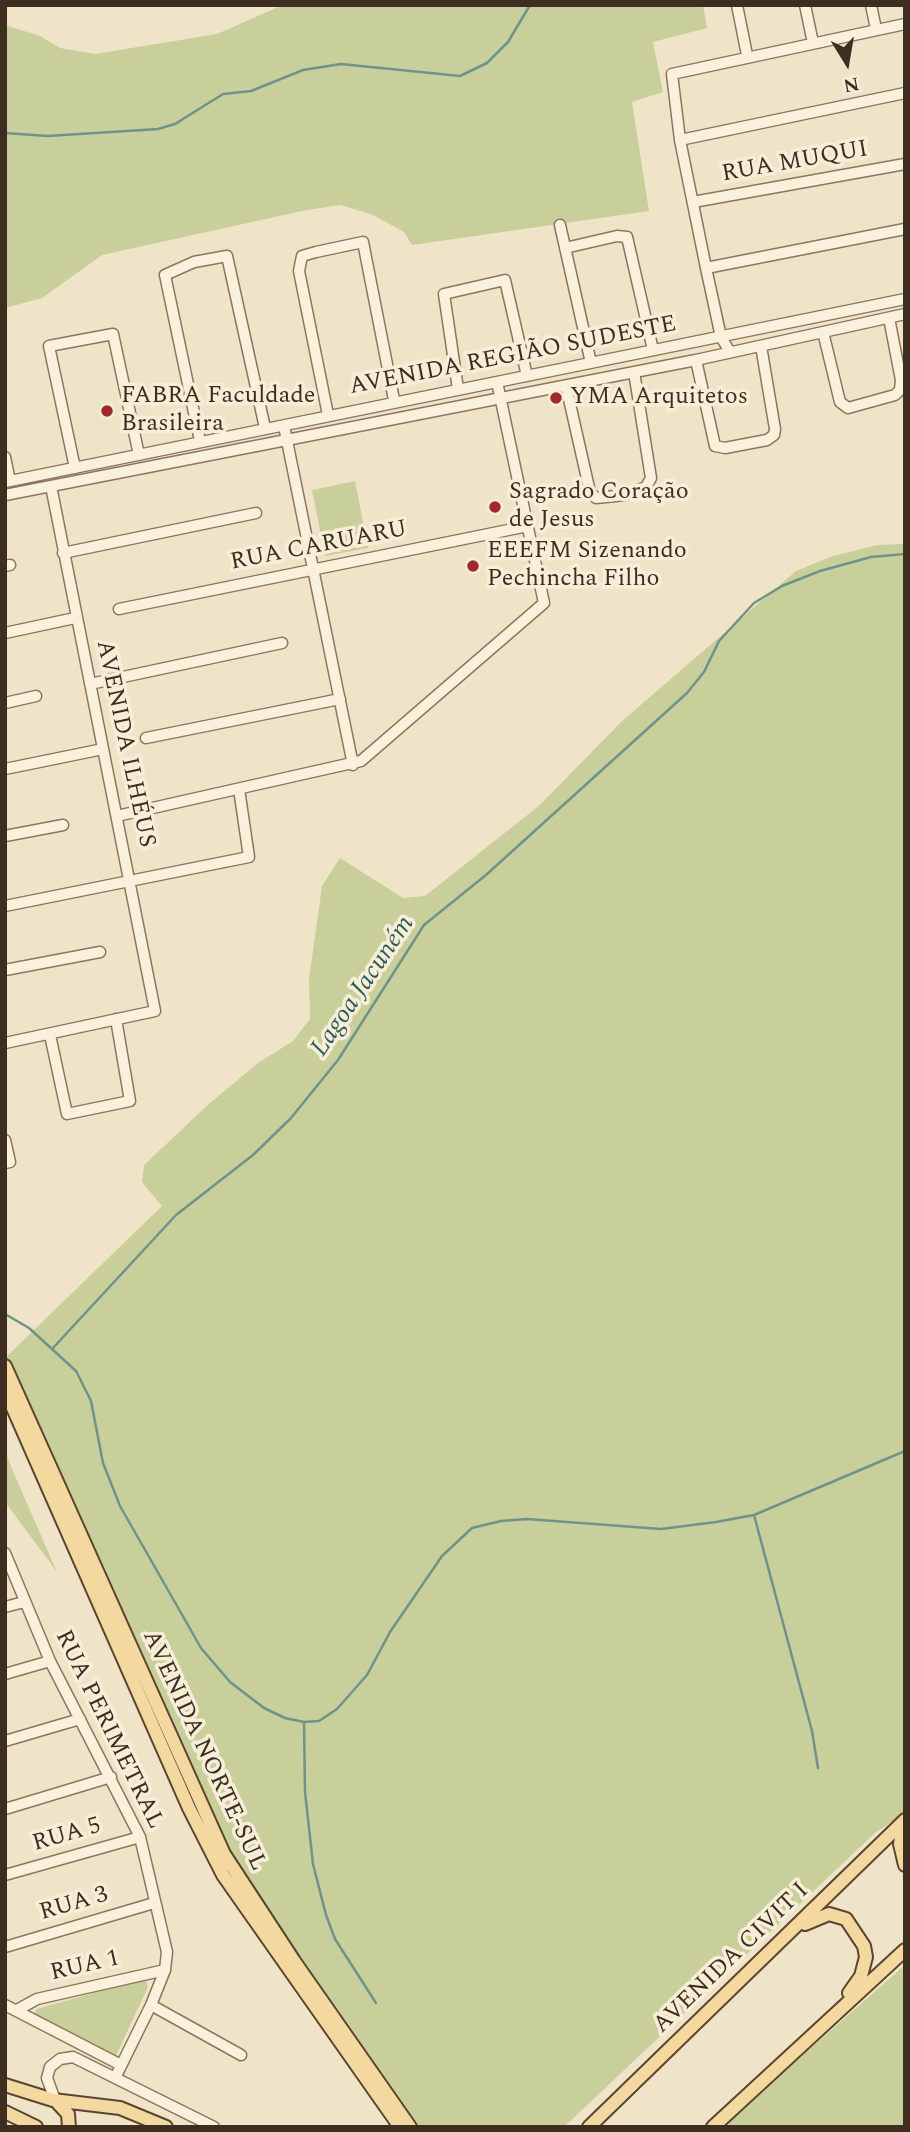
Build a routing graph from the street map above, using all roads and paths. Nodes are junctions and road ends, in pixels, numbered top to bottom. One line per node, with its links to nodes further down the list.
1 (737, 5): 7 (street)
2 (806, 5): 6 (street)
3 (872, 5): 5 (street)
4 (905, 24): 5 (street)
5 (876, 29): 6 (street)
6 (813, 43): 7 (street)
7 (747, 55): 9 (street)
8 (905, 93): 9 (street)
9 (680, 140): 11 (street)
10 (905, 164): 11 (street, RUA MUQUI)
11 (693, 202): 15 (street)
12 (559, 225): 14 (street)
13 (905, 229): 15 (street)
14 (565, 248): 24 (street); 27 (street)
15 (706, 268): 22 (street)
16 (905, 299): 17 (street, AVENIDA REGIÃO SUDESTE)
17 (833, 314): 20 (street); 22 (street, AVENIDA REGIÃO SUDESTE)
18 (905, 314): 19 (street, AVENIDA REGIÃO SUDESTE)
19 (889, 318): 20 (street, AVENIDA REGIÃO SUDESTE); 21 (street)
20 (835, 330): 21 (street, AVENIDA REGIÃO SUDESTE)
21 (823, 332): 23 (street, AVENIDA REGIÃO SUDESTE)
22 (721, 337): 24 (street, AVENIDA REGIÃO SUDESTE); 25 (street)
23 (761, 346): 25 (street, AVENIDA REGIÃO SUDESTE); 26 (street)
24 (653, 351): 27 (street, AVENIDA REGIÃO SUDESTE)
25 (730, 352): 26 (street, AVENIDA REGIÃO SUDESTE)
26 (696, 360): 28 (street, AVENIDA REGIÃO SUDESTE)
27 (591, 363): 29 (street, AVENIDA REGIÃO SUDESTE)
28 (634, 372): 31 (street, AVENIDA REGIÃO SUDESTE); 31 (street)
29 (527, 376): 30 (street, AVENIDA REGIÃO SUDESTE); 32 (street)
30 (497, 382): 32 (street, AVENIDA REGIÃO SUDESTE); 33 (street)
31 (566, 386): 33 (street, AVENIDA REGIÃO SUDESTE)
32 (458, 389): 34 (street, AVENIDA REGIÃO SUDESTE)
33 (501, 399): 39 (street, AVENIDA REGIÃO SUDESTE); 47 (street)
34 (394, 400): 35 (street, AVENIDA REGIÃO SUDESTE); 35 (street)
35 (328, 415): 36 (street, AVENIDA REGIÃO SUDESTE)
36 (284, 426): 37 (street, AVENIDA REGIÃO SUDESTE); 39 (street)
37 (265, 428): 38 (street, AVENIDA REGIÃO SUDESTE); 38 (street)
38 (200, 442): 40 (street, AVENIDA REGIÃO SUDESTE)
39 (287, 442): 44 (street, AVENIDA REGIÃO SUDESTE); 49 (street)
40 (139, 455): 42 (street, AVENIDA REGIÃO SUDESTE); 42 (street)
41 (5, 457): 43 (street)
42 (75, 468): 43 (street, AVENIDA REGIÃO SUDESTE)
43 (8, 481)
44 (51, 486): 45 (street, AVENIDA REGIÃO SUDESTE); 48 (street, AVENIDA ILHÉUS)
45 (5, 495)
46 (256, 513): 48 (street)
47 (528, 526): 49 (street, RUA CARUARU); 60 (street)
48 (63, 553): 51 (street, AVENIDA ILHÉUS)
49 (314, 569): 50 (street, RUA CARUARU); 56 (street)
50 (119, 609)
51 (75, 618): 52 (street); 54 (street, AVENIDA ILHÉUS)
52 (5, 633)
53 (282, 643): 54 (street)
54 (90, 684): 59 (street, AVENIDA ILHÉUS)
55 (36, 696): 57 (street)
56 (340, 699): 58 (street); 60 (street)
57 (5, 703)
58 (146, 738)
59 (103, 748): 61 (street); 63 (street, AVENIDA ILHÉUS)
60 (354, 765): 62 (street)
61 (5, 769)
62 (239, 789): 63 (street); 66 (street)
63 (117, 816): 66 (street, AVENIDA ILHÉUS)
64 (63, 825): 65 (street)
65 (5, 836)
66 (132, 883): 67 (street); 70 (street, AVENIDA ILHÉUS)
67 (5, 906)
68 (100, 952): 69 (street)
69 (5, 970)
70 (116, 1019): 71 (street); 71 (street)
71 (50, 1035): 72 (street)
72 (5, 1043)
73 (5, 1140): 74 (street)
74 (8, 1162)
75 (5, 1366): 110 (main road, AVENIDA NORTE-SUL)
76 (5, 1390): 109 (main road, AVENIDA NORTE-SUL)
77 (5, 1553): 78 (street, RUA PERIMETRAL)
78 (24, 1602): 79 (street); 80 (street, RUA PERIMETRAL)
79 (5, 1607)
80 (50, 1661): 81 (street); 82 (street, RUA PERIMETRAL)
81 (5, 1674)
82 (80, 1719): 83 (street); 84 (street, RUA PERIMETRAL)
83 (5, 1741)
84 (111, 1777): 85 (street); 87 (street, RUA PERIMETRAL)
85 (5, 1809)
86 (904, 1821): 88 (main road); 91 (main road, AVENIDA CIVIT I)
87 (140, 1837): 89 (street, RUA 5); 90 (street, RUA PERIMETRAL)
88 (905, 1865)
89 (5, 1875)
90 (154, 1903): 92 (street, RUA 3); 94 (street, RUA PERIMETRAL)
91 (785, 1939): 98 (main road); 111 (main road, AVENIDA CIVIT I)
92 (5, 1947)
93 (905, 1950): 98 (main road)
94 (165, 1970): 96 (street); 97 (street, RUA 1)
95 (5, 2005): 97 (street)
96 (151, 2005): 99 (street); 100 (street)
97 (17, 2010): 100 (street)
98 (832, 2016): 112 (main road)
99 (241, 2055)
100 (121, 2066): 101 (street)
101 (115, 2078): 103 (street); 108 (street)
102 (5, 2085): 103 (main road)
103 (55, 2100): 106 (main road); 107 (main road)
104 (5, 2113): 105 (main road)
105 (36, 2127)
106 (69, 2127)
107 (166, 2127)
108 (214, 2127)
109 (400, 2127)
110 (410, 2127)
111 (589, 2127)
112 (713, 2127)

